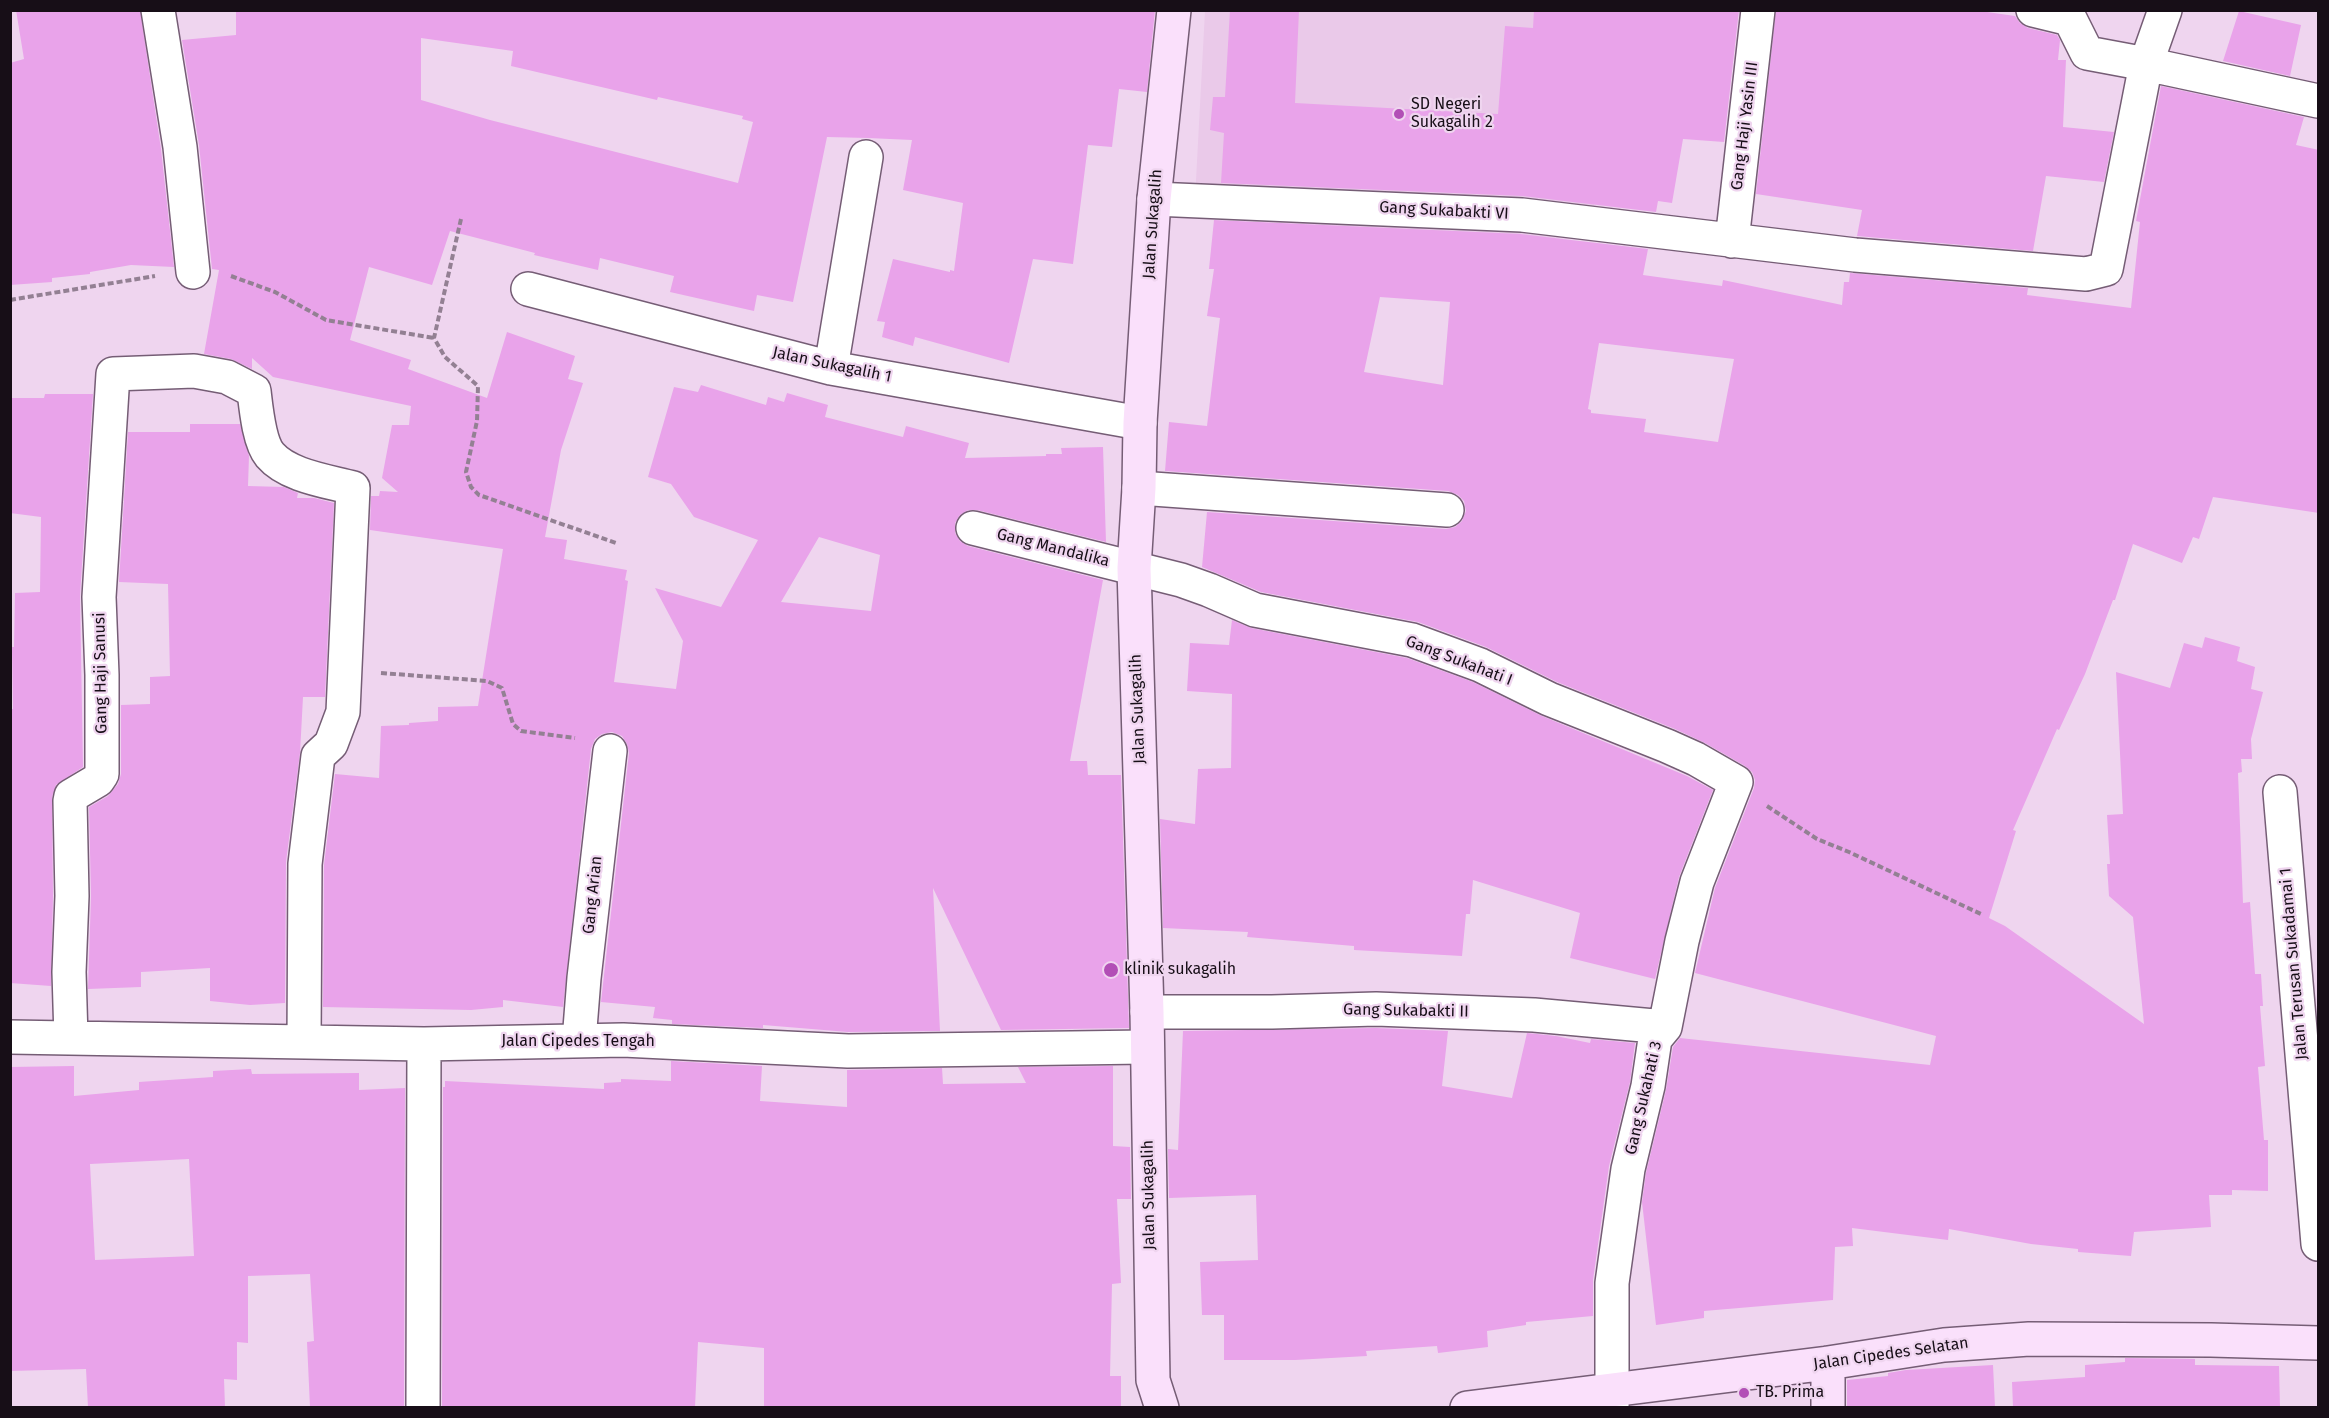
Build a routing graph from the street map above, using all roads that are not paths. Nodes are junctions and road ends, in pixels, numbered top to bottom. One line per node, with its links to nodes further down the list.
1 (158, 10): 11 (street)
2 (1174, 10): 9 (street, Jalan Sukagalih)
3 (1758, 10): 10 (street, Gang Haji Yasin III)
4 (2033, 10): 6 (street)
5 (2166, 10): 6 (street)
6 (2146, 63): 7 (street); 10 (street, Gang Sukabakti VI)
7 (2319, 102)
8 (866, 158): 13 (street)
9 (1154, 200): 10 (street, Gang Sukabakti VI); 14 (street, Jalan Sukagalih)
10 (1732, 241)
11 (193, 272)
12 (528, 289): 13 (street, Jalan Sukagalih 1)
13 (831, 368): 14 (street, Jalan Sukagalih 1)
14 (1140, 423): 15 (street, Jalan Sukagalih)
15 (1139, 488): 16 (street); 18 (street, Jalan Sukagalih)
16 (1447, 510)
17 (973, 528): 18 (street, Gang Mandalika)
18 (1134, 568): 20 (street, Gang Sukahati I); 22 (street, Jalan Sukagalih)
19 (610, 751): 26 (street, Gang Arian)
20 (1736, 783): 23 (street, Gang Sukahati 3)
21 (2280, 792): 30 (street, Jalan Terusan Sukadamai 1)
22 (1146, 1012): 23 (street, Gang Sukabakti II); 29 (street, Jalan Sukagalih)
23 (1665, 1027): 33 (street, Gang Sukahati 3)
24 (10, 1037): 25 (street, Jalan Cipedes Tengah)
25 (71, 1038): 27 (street, Jalan Cipedes Tengah); 27 (street, Gang Haji Sanusi)
26 (579, 1041): 28 (street, Jalan Cipedes Tengah); 29 (street, Jalan Cipedes Tengah)
27 (304, 1042): 28 (street, Jalan Cipedes Tengah)
28 (424, 1044): 35 (street)
29 (1146, 1047): 36 (street, Jalan Sukagalih)
30 (2319, 1244)
31 (2319, 1343): 32 (street, Jalan Cipedes Selatan)
32 (1828, 1363): 33 (street, Jalan Cipedes Selatan); 38 (street)
33 (1611, 1398): 34 (street, Jalan Cipedes Selatan)
34 (1536, 1403): 37 (street, Jalan Cipedes Selatan)
35 (423, 1407)
36 (1162, 1407)
37 (1467, 1407)
38 (1828, 1407)

